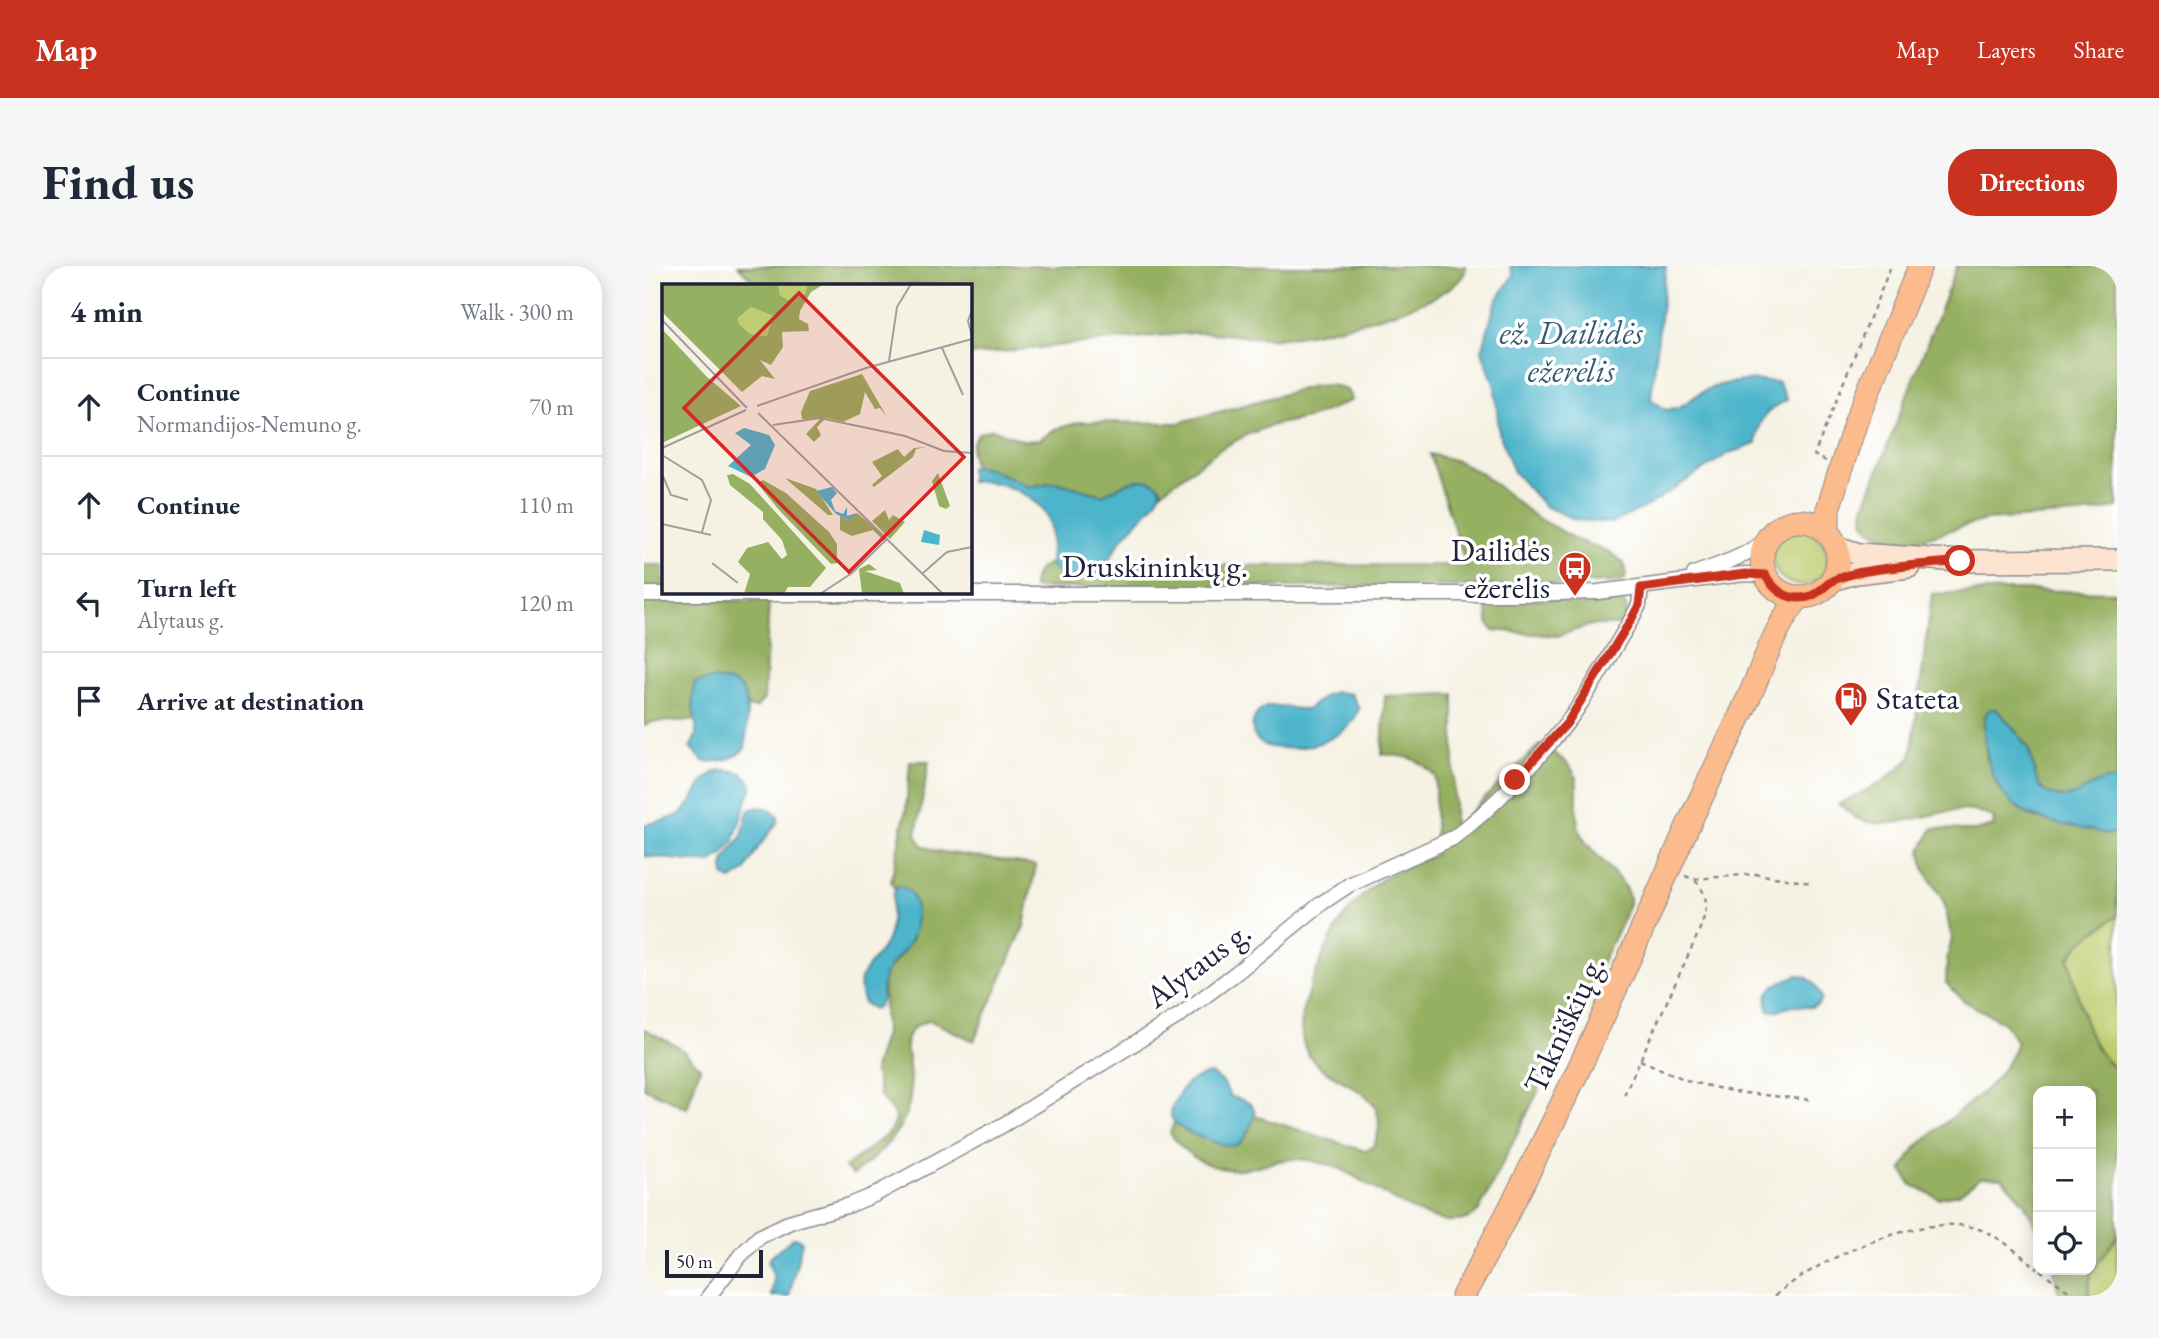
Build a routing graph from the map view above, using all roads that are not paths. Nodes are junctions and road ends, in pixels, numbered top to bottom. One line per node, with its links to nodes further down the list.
1 (1920, 266): 2 (main road)
2 (1856, 421): 3 (main road); 5 (main road)
3 (1801, 521): 4 (main road); 5 (main road)
4 (1768, 538): 9 (main road); 10 (street)
5 (1832, 540): 7 (main road); 8 (main road)
6 (2117, 560): 7 (main road)
7 (1960, 561): 8 (main road)
8 (1832, 580): 13 (main road)
9 (1768, 581): 10 (street); 13 (main road); 14 (main road)
10 (1666, 584): 11 (street, Druskininkų g.)
11 (1641, 588): 12 (street, Druskininkų g.); 15 (street, Alytaus g.)
12 (644, 594)
13 (1799, 598): 14 (main road)
14 (1711, 773): 16 (main road, Takniškių g.)
15 (709, 1296)
16 (1463, 1296)

